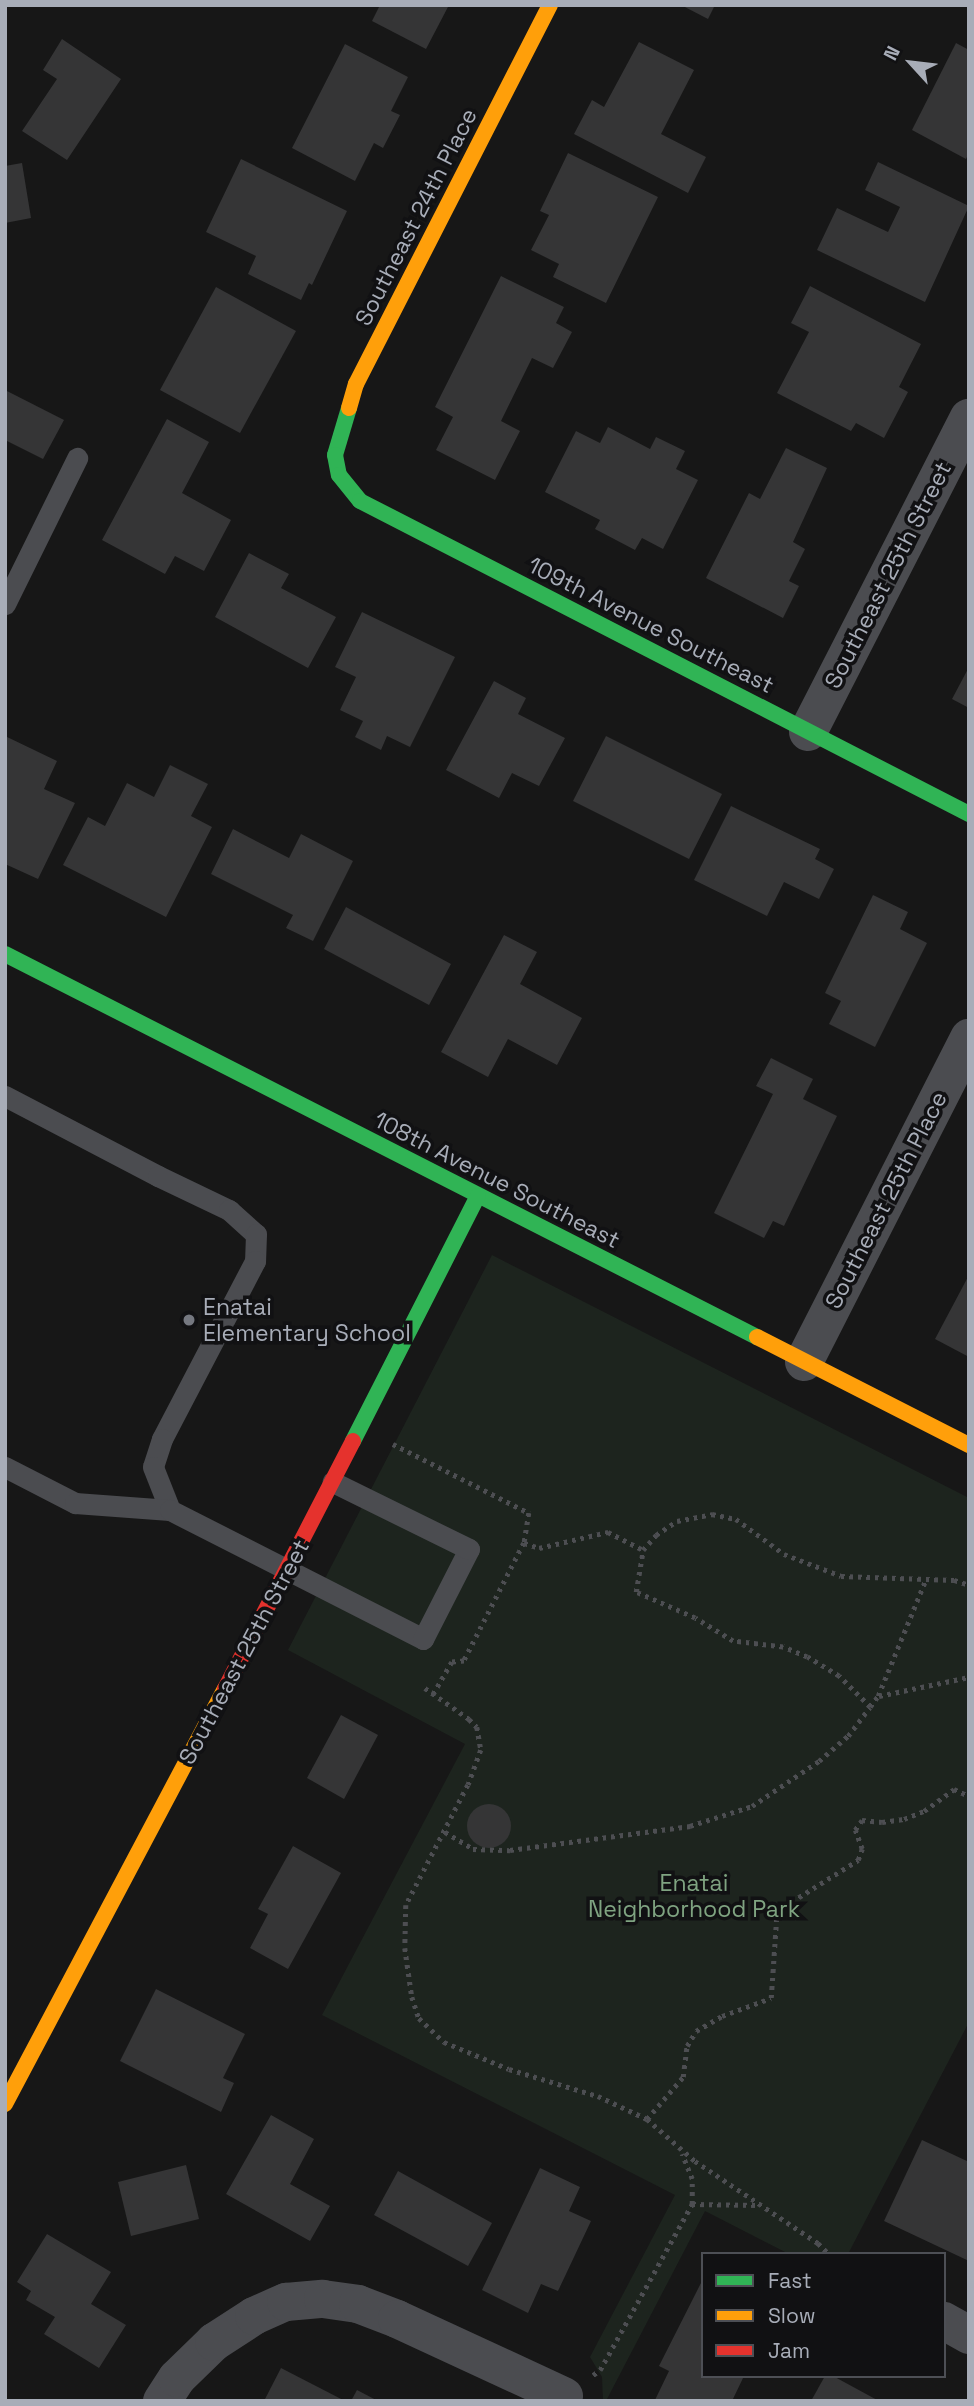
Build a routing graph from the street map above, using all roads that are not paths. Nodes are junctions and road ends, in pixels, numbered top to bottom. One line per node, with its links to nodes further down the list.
1 (550, 5): 3 (street, Southeast 24th Place)
2 (969, 418): 6 (street, Southeast 25th Street)
3 (335, 455): 6 (street, 109th Avenue Southeast)
4 (78, 458): 5 (lane)
5 (5, 604)
6 (808, 732): 7 (street, 109th Avenue Southeast)
7 (969, 814)
8 (5, 954): 11 (street, 108th Avenue Southeast)
9 (969, 1038): 12 (street, Southeast 25th Place)
10 (5, 1096): 16 (lane)
11 (478, 1196): 12 (street, 108th Avenue Southeast); 15 (street, Southeast 25th Street)
12 (804, 1362): 13 (street, 108th Avenue Southeast)
13 (969, 1445)
14 (5, 1467): 16 (lane)
15 (333, 1482): 17 (street, Southeast 25th Street); 17 (lane)
16 (170, 1510): 17 (lane)
17 (287, 1571): 18 (street, Southeast 25th Street)
18 (5, 2104)
19 (946, 2322): 20 (street)
20 (969, 2334)
21 (564, 2396): 22 (street)
22 (162, 2401)

